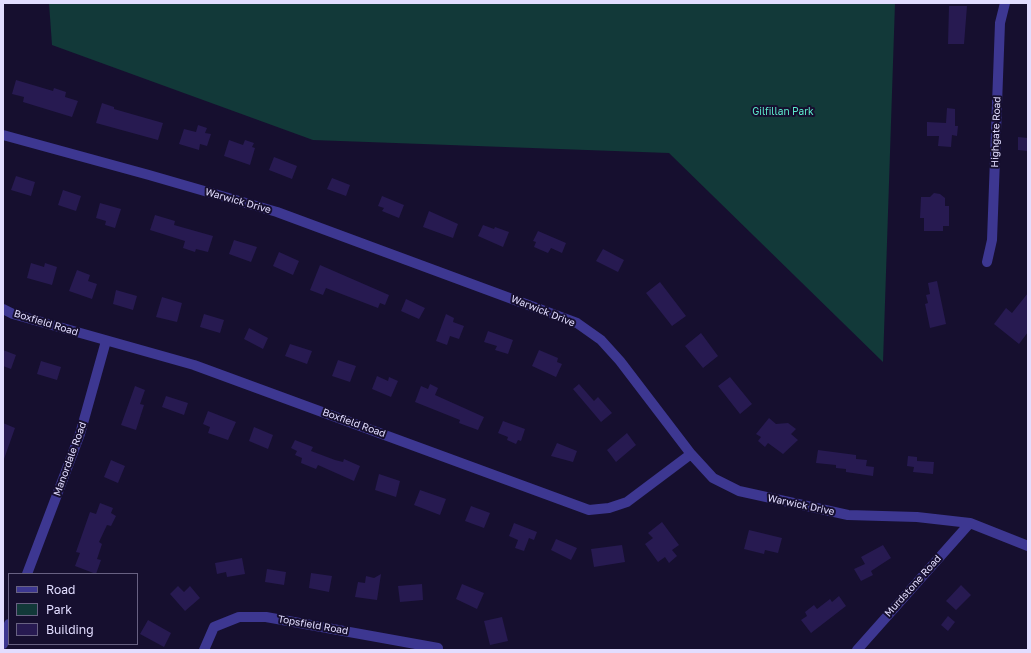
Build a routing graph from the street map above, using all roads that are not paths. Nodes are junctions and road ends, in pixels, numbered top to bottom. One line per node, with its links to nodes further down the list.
1 (1004, 3): 3 (street, Highgate Road)
2 (3, 135): 6 (street, Warwick Drive)
3 (987, 262)
4 (3, 309): 5 (street, Boxfield Road)
5 (106, 341): 6 (street, Boxfield Road); 9 (street, Manordale Road)
6 (691, 454): 7 (street, Warwick Drive)
7 (970, 523): 8 (street, Warwick Drive); 14 (street, Murdstone Road)
8 (1028, 546)
9 (27, 573)
10 (8, 627): 11 (street)
11 (3, 644)
12 (438, 648): 13 (street, Topsfield Road)
13 (204, 650)
14 (857, 650)

